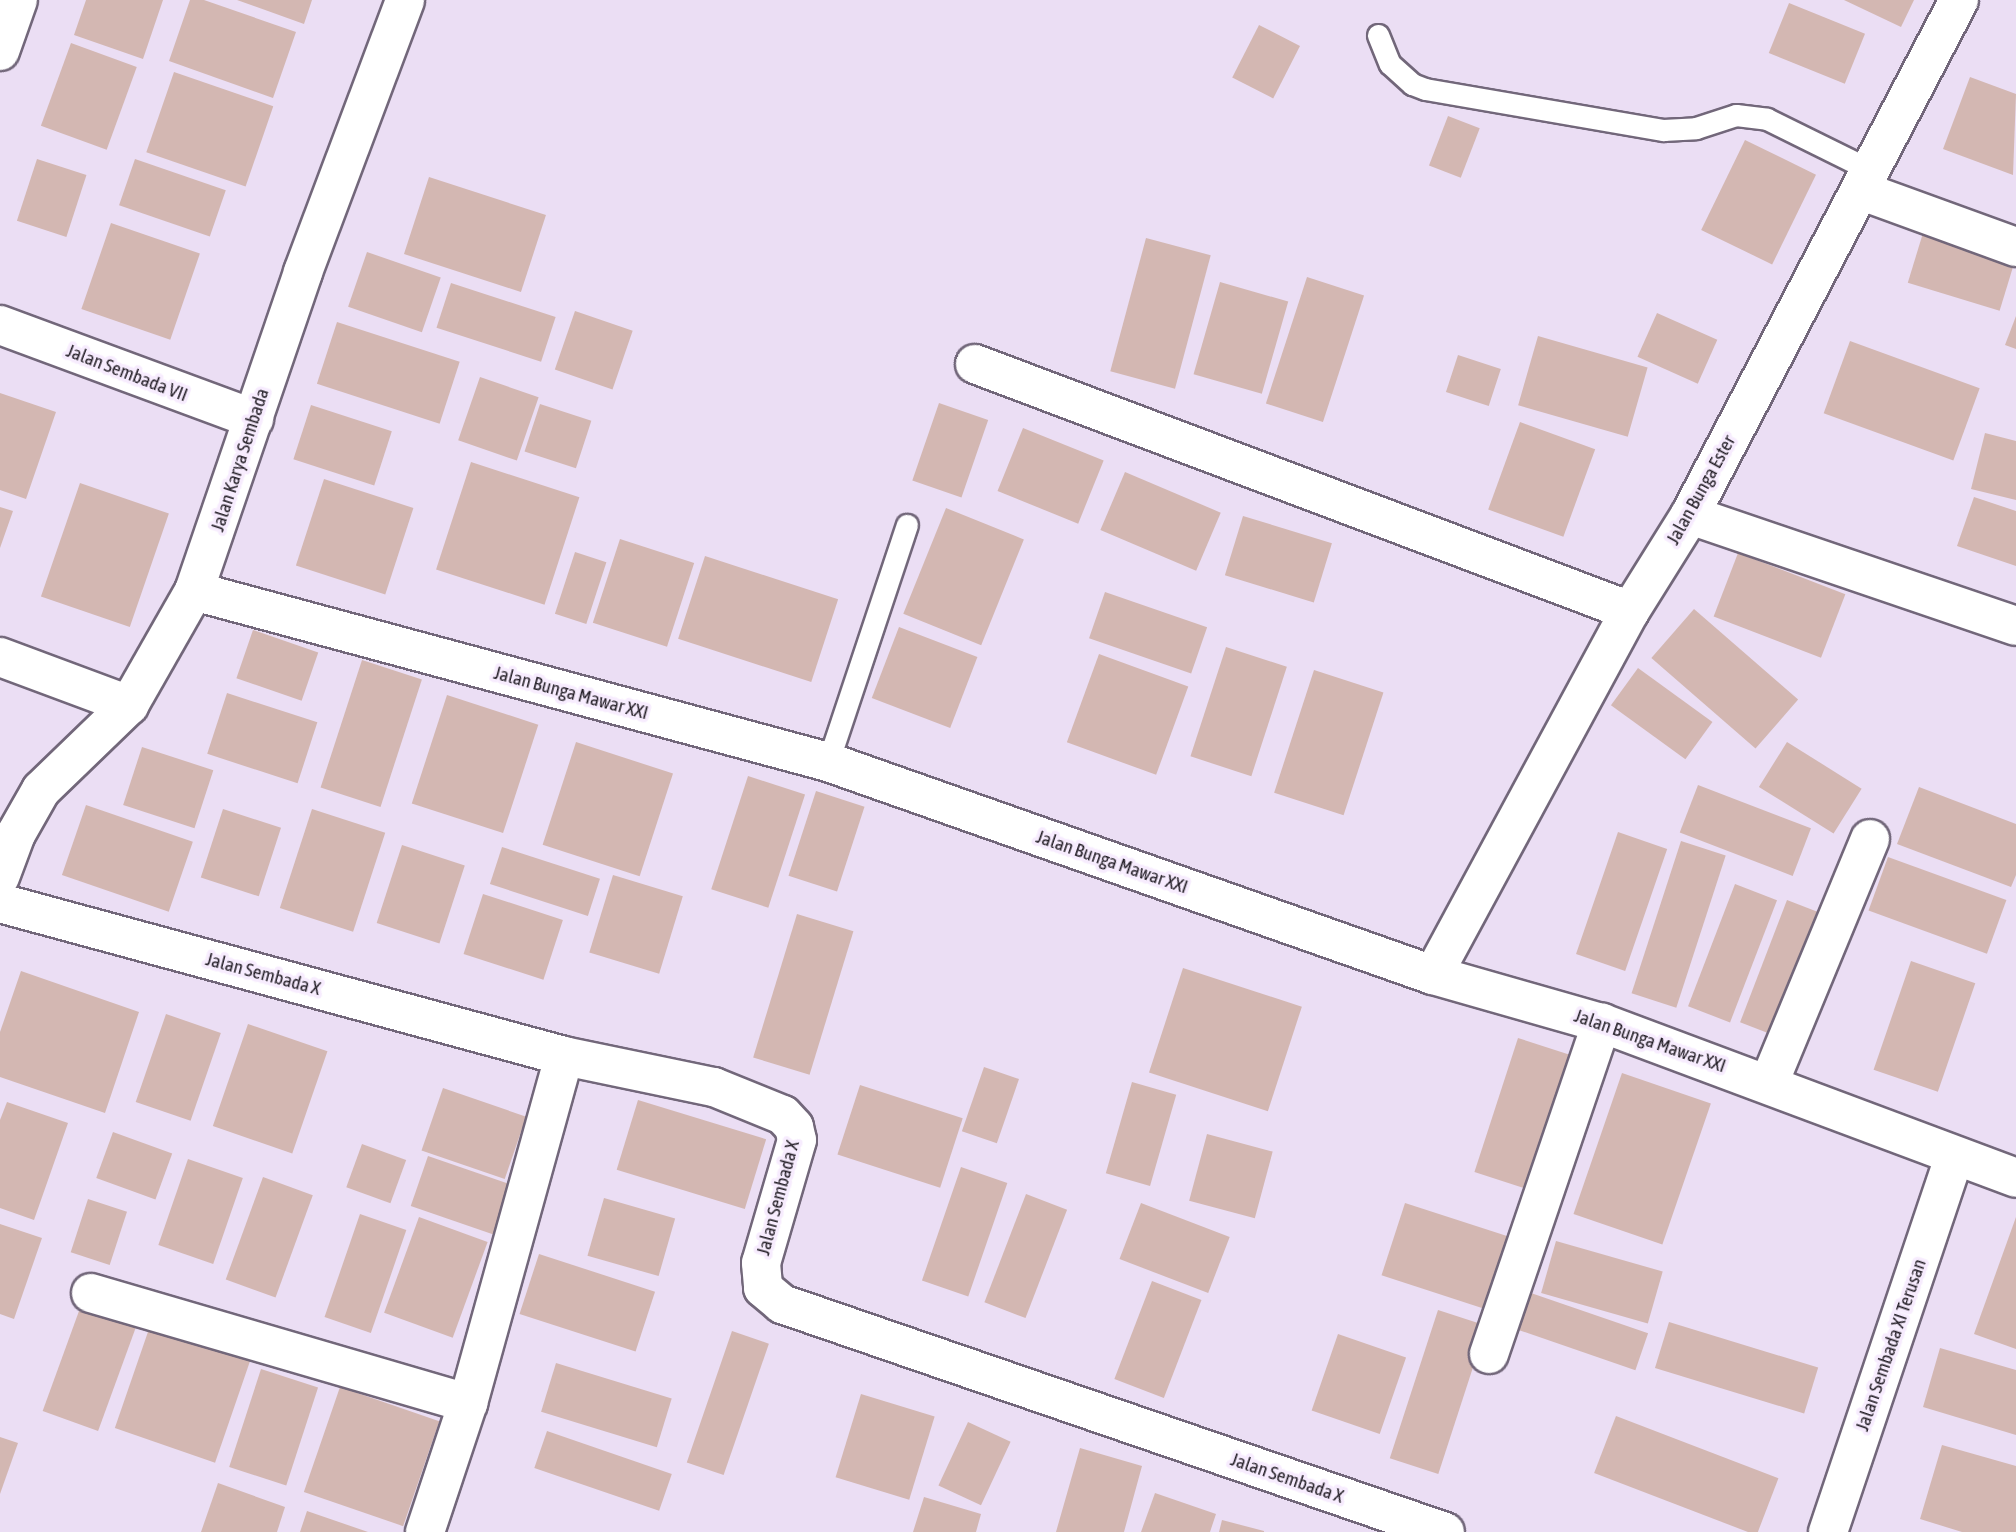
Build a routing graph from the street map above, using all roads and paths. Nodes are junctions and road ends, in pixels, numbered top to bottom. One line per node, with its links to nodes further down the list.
1 (18, 0): 5 (street)
2 (405, 0): 10 (street, Jalan Karya Sembada)
3 (1959, 0): 6 (street, Jalan Bunga Ester)
4 (1378, 34): 6 (lane)
5 (0, 51)
6 (1867, 181): 7 (street); 11 (street, Jalan Bunga Ester)
7 (2016, 247)
8 (0, 326): 10 (street, Jalan Sembada VII)
9 (975, 364): 14 (street)
10 (254, 419): 13 (street, Jalan Karya Sembada)
11 (1690, 515): 14 (street, Jalan Bunga Ester); 15 (street)
12 (907, 526): 18 (lane)
13 (194, 591): 17 (street, Jalan Karya Sembada); 18 (street, Jalan Bunga Mawar XXI)
14 (1630, 611): 22 (street, Jalan Bunga Ester)
15 (2016, 626)
16 (0, 657): 17 (street)
17 (129, 705): 20 (street, Jalan Karya Sembada)
18 (828, 762): 22 (street, Jalan Bunga Mawar XXI)
19 (1870, 839): 25 (street)
20 (0, 877)
21 (0, 903): 24 (street, Jalan Sembada X)
22 (1433, 975): 23 (street, Jalan Bunga Mawar XXI)
23 (1602, 1023): 25 (street, Jalan Bunga Mawar XXI); 29 (street)
24 (564, 1056): 30 (street); 32 (street, Jalan Sembada X)
25 (1769, 1083): 26 (street, Jalan Bunga Mawar XXI)
26 (1954, 1158): 27 (street, Jalan Bunga Mawar XXI); 33 (street, Jalan Sembada XI Terusan)
27 (2016, 1178)
28 (91, 1293): 30 (street)
29 (1489, 1354)
30 (468, 1403): 31 (street)
31 (425, 1532)
32 (1445, 1532)
33 (1828, 1532)

